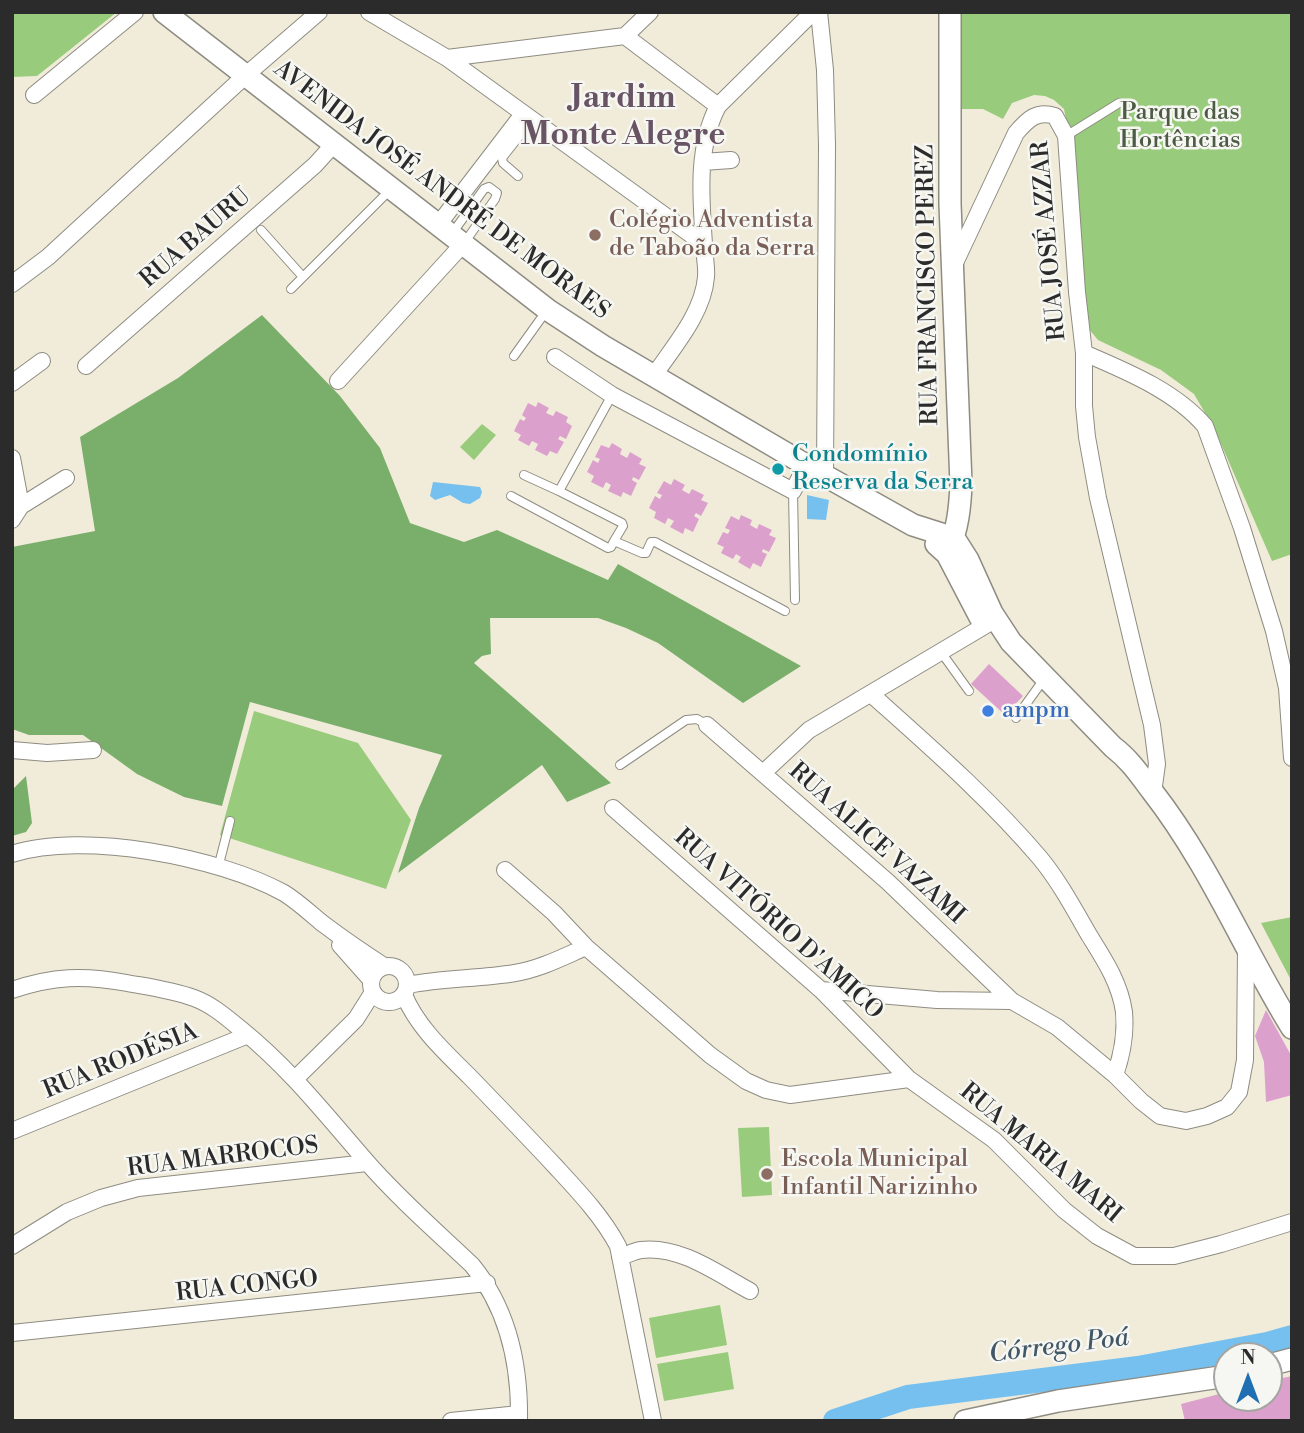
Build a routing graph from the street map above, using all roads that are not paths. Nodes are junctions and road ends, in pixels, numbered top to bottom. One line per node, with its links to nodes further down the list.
1 (135, 12): 12 (street)
2 (164, 12): 11 (street, AVENIDA JOSÉ ANDRÉ DE MORAES)
3 (319, 12): 11 (street)
4 (369, 12): 10 (street)
5 (650, 12): 9 (street)
6 (813, 12): 14 (street)
7 (818, 12): 42 (street)
8 (950, 12): 25 (street, RUA FRANCISCO PEREZ)
9 (625, 36): 10 (street); 14 (street)
10 (447, 58): 15 (street)
11 (246, 75): 17 (street, AVENIDA JOSÉ ANDRÉ DE MORAES); 27 (street)
12 (34, 95)
13 (1119, 103): 16 (lane)
14 (718, 106): 19 (street)
15 (528, 117): 20 (lane); 23 (street); 24 (street)
16 (1066, 136): 25 (street, RUA JOSÉ AZZAR); 30 (street, RUA JOSÉ AZZAR)
17 (334, 144): 21 (street, AVENIDA JOSÉ ANDRÉ DE MORAES); 34 (street, RUA BAURU)
18 (731, 160): 19 (street)
19 (703, 162): 24 (street)
20 (518, 176)
21 (391, 189): 23 (street, AVENIDA JOSÉ ANDRÉ DE MORAES); 26 (lane)
22 (261, 230): 26 (lane)
23 (450, 235): 23 (lane); 29 (street, AVENIDA JOSÉ ANDRÉ DE MORAES); 36 (street)
24 (704, 244): 35 (street)
25 (952, 270): 50 (street, RUA FRANCISCO PEREZ)
26 (303, 276): 28 (lane)
27 (12, 284)
28 (291, 289)
29 (548, 310): 31 (lane); 35 (street, AVENIDA JOSÉ ANDRÉ DE MORAES)
30 (1084, 353): 62 (street); 65 (street, RUA JOSÉ AZZAR)
31 (514, 356)
32 (555, 356): 38 (street)
33 (42, 361): 37 (street)
34 (86, 366)
35 (653, 376): 40 (street, AVENIDA JOSÉ ANDRÉ DE MORAES)
36 (338, 381)
37 (12, 383)
38 (611, 395): 44 (lane); 45 (street)
39 (12, 458): 47 (street)
40 (806, 465): 42 (street, AVENIDA JOSÉ ANDRÉ DE MORAES); 45 (street)
41 (524, 475): 44 (lane)
42 (825, 476): 50 (street, AVENIDA JOSÉ ANDRÉ DE MORAES)
43 (66, 478): 47 (street)
44 (559, 491): 49 (lane)
45 (793, 491): 51 (lane)
46 (512, 496): 49 (lane)
47 (21, 506): 48 (street)
48 (12, 520)
49 (614, 541): 52 (lane)
50 (951, 546): 53 (street)
51 (795, 600)
52 (785, 611)
53 (990, 623): 54 (street); 55 (street); 65 (street)
54 (942, 652): 56 (lane); 57 (street)
55 (1039, 686): 58 (lane); 65 (street)
56 (969, 691)
57 (871, 694): 64 (street); 81 (street)
58 (1016, 718)
59 (707, 724): 63 (lane); 64 (street, RUA ALICE VAZAMI)
60 (12, 750): 61 (street)
61 (93, 750)
62 (1292, 758)
63 (620, 765)
64 (763, 773): 78 (street, RUA ALICE VAZAMI)
65 (1147, 785): 72 (street)
66 (613, 808): 77 (street, RUA VITÓRIO D'AMICO)
67 (230, 821): 69 (lane)
68 (12, 854): 69 (street)
69 (218, 868): 71 (street)
70 (505, 870): 73 (street)
71 (318, 919): 74 (street); 76 (street)
72 (1246, 943): 79 (street); 81 (street, RUA ALICE VAZAMI)
73 (586, 947): 76 (street); 83 (street)
74 (384, 966): 76 (street); 76 (street)
75 (12, 990): 80 (street)
76 (391, 990): 82 (street); 88 (street)
77 (821, 990): 78 (street); 83 (street, RUA VITÓRIO D'AMICO)
78 (1012, 1001): 81 (street, RUA ALICE VAZAMI)
79 (1292, 1028)
80 (248, 1035): 82 (street); 84 (street, RUA RODÉSIA)
81 (1115, 1075)
82 (296, 1078): 85 (street)
83 (909, 1079): 86 (street, RUA MARIA MARI)
84 (12, 1131)
85 (367, 1163): 87 (street, RUA MARROCOS); 89 (street)
86 (1292, 1222)
87 (12, 1246)
88 (620, 1257): 90 (street); 95 (street)
89 (487, 1283): 91 (street, RUA CONGO); 93 (street)
90 (750, 1291)
91 (12, 1333)
92 (1213, 1378): 96 (street)
93 (519, 1417): 94 (street)
94 (450, 1421)
95 (653, 1421)
96 (965, 1421)

